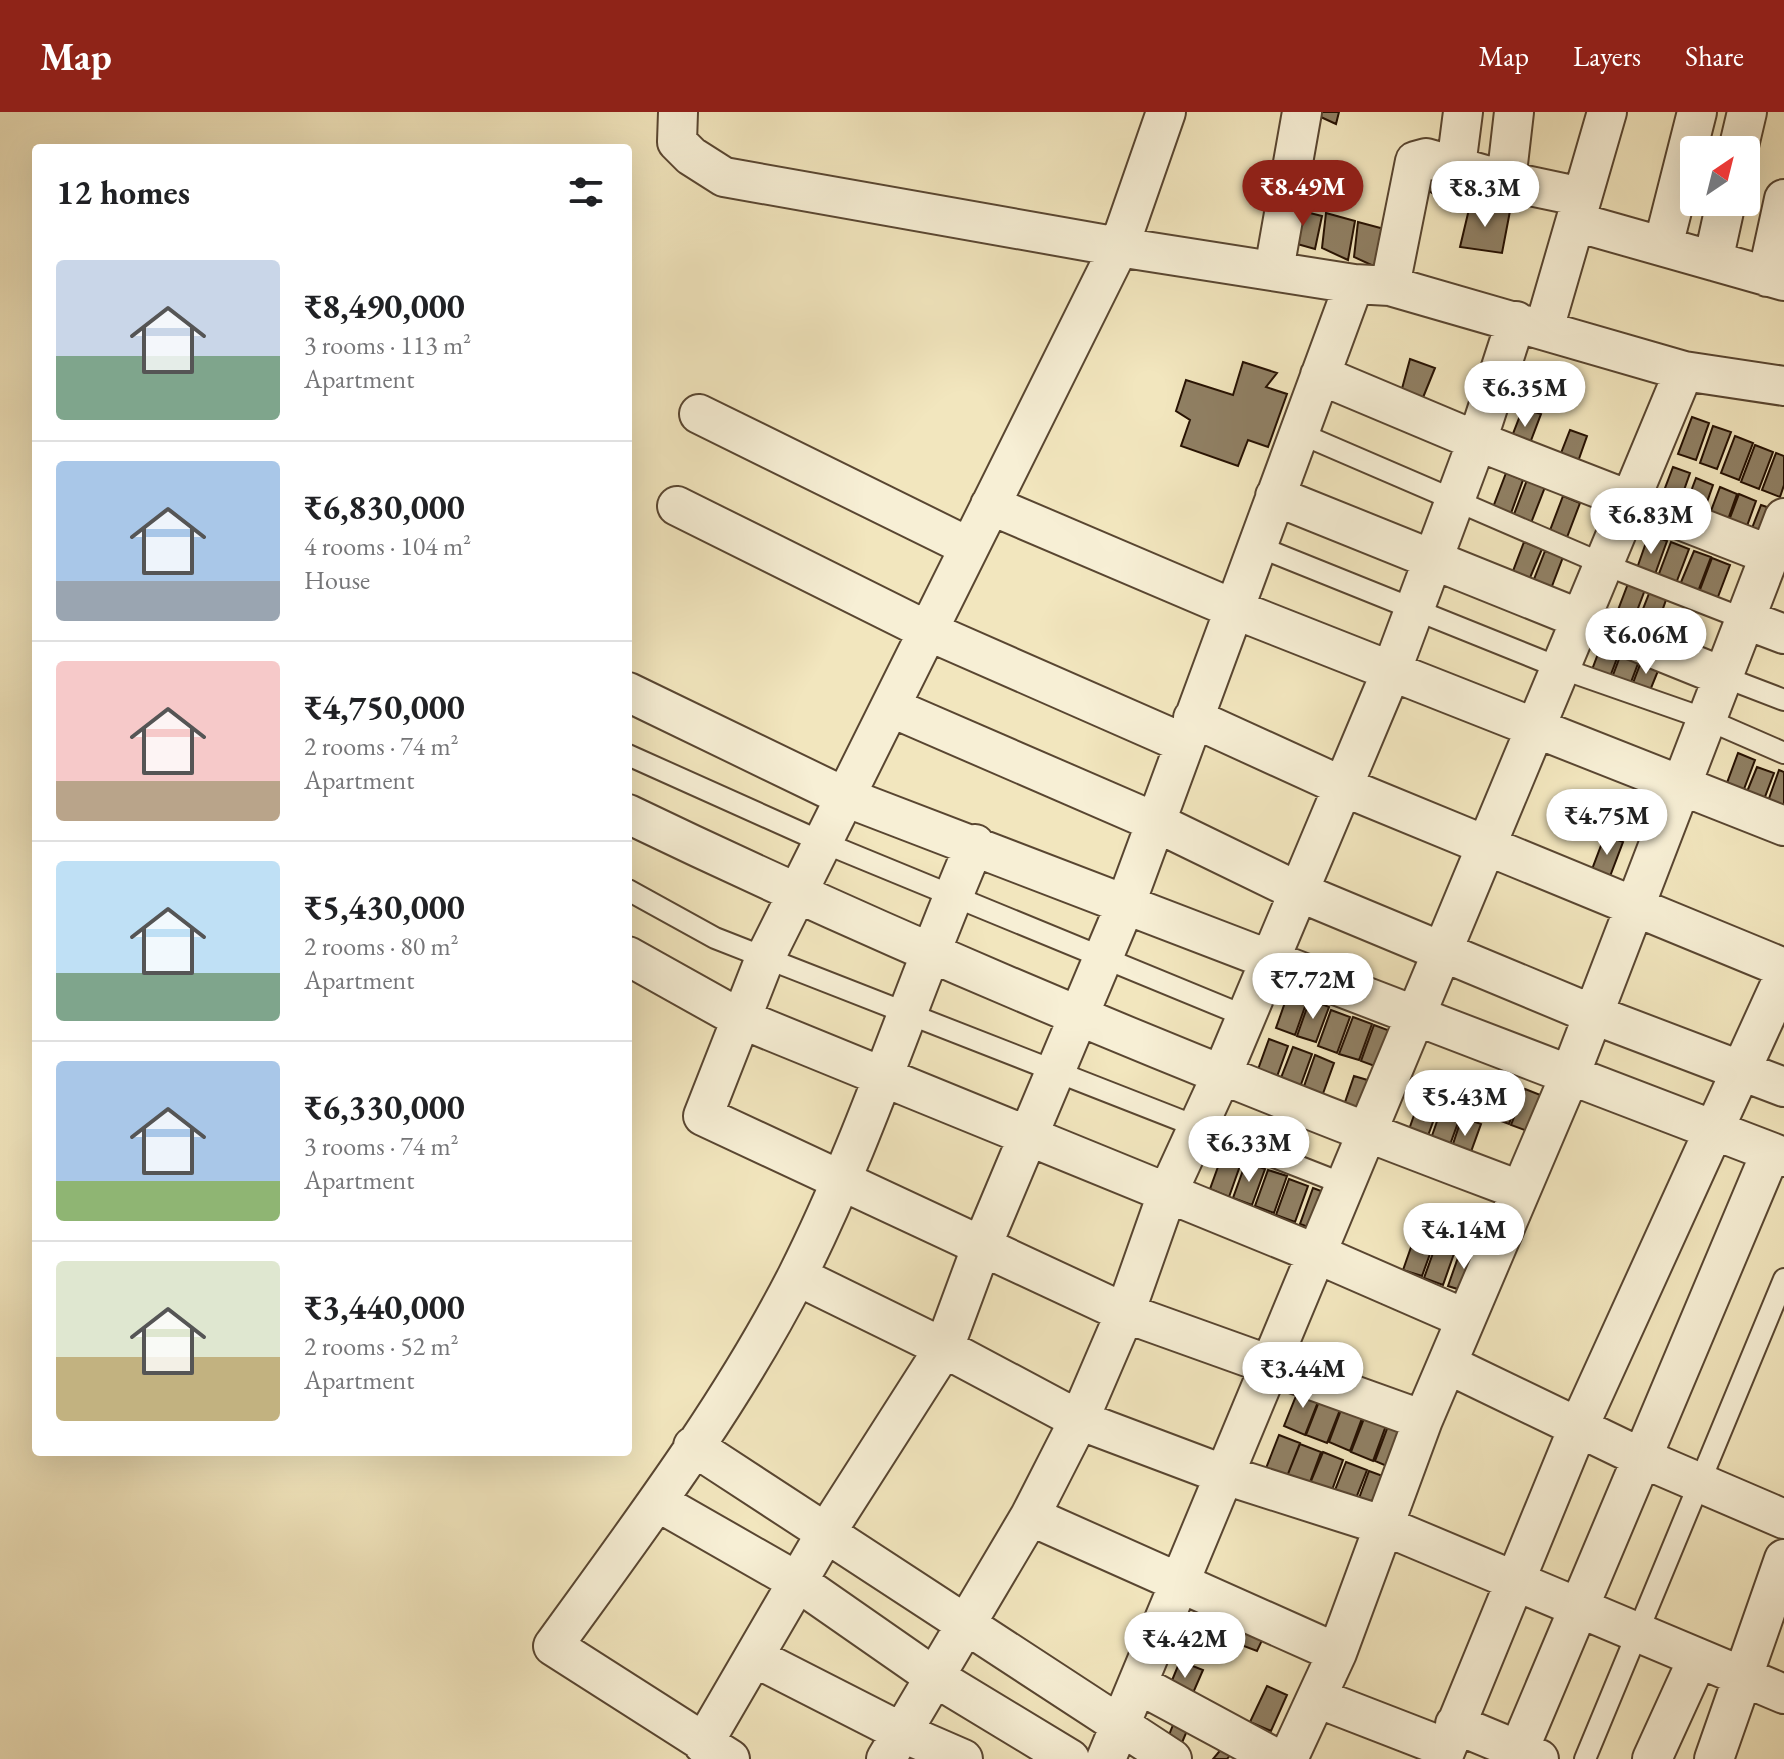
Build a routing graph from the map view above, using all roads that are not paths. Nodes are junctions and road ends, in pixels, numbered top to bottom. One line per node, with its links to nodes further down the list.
1 (678, 112): 16 (street)
2 (1166, 112): 16 (street)
3 (1302, 112): 18 (street)
4 (1463, 112): 10 (street)
5 (1514, 112): 11 (street)
6 (1607, 112): 13 (street)
7 (1697, 112): 15 (street)
8 (1747, 112): 9 (street)
9 (1741, 136)
10 (1456, 166): 11 (street); 20 (street)
11 (1506, 181): 13 (street)
12 (1784, 199): 19 (street)
13 (1579, 210): 15 (street); 21 (street)
14 (1723, 216): 17 (street)
15 (1663, 246): 17 (street)
16 (1119, 247): 18 (street); 31 (street)
17 (1713, 261): 19 (street)
18 (1274, 270): 20 (street)
19 (1776, 279)
20 (1372, 285): 21 (street); 23 (street)
21 (1530, 325): 22 (street); 27 (street)
22 (1684, 371): 24 (street); 30 (street)
23 (1320, 375): 26 (street); 27 (street)
24 (1784, 386)
25 (699, 414): 35 (street)
26 (1299, 433): 28 (street); 29 (lane)
27 (1477, 441): 29 (street); 30 (street)
28 (1275, 496): 34 (street); 37 (street)
29 (1453, 498): 37 (street); 38 (lane)
30 (1630, 501): 36 (street); 38 (street)
31 (990, 505): 35 (street); 40 (street)
32 (677, 506): 43 (street)
33 (1784, 518): 36 (street)
34 (1257, 546): 39 (lane); 40 (street)
35 (969, 547): 43 (street)
36 (1770, 555): 42 (street)
37 (1432, 557): 39 (street); 41 (street)
38 (1603, 564): 41 (street); 42 (lane)
39 (1414, 608): 45 (lane); 46 (street)
40 (1234, 609): 46 (street); 53 (street)
41 (1582, 617): 45 (street); 47 (street)
42 (1747, 620): 44 (street); 47 (street)
43 (928, 631): 50 (street); 53 (street)
44 (1784, 634)
45 (1560, 668): 51 (lane); 52 (street)
46 (1391, 672): 52 (street); 57 (street)
47 (1724, 677): 49 (lane); 51 (street)
48 (632, 694): 58 (street)
49 (1784, 700)
50 (890, 707): 58 (street); 60 (street)
51 (1706, 719): 54 (lane); 56 (street)
52 (1535, 729): 56 (street); 64 (street)
53 (1188, 731): 57 (street); 60 (street)
54 (1784, 753)
55 (632, 757): 62 (lane)
56 (1679, 786): 61 (street); 70 (street)
57 (1344, 787): 64 (street); 66 (street)
58 (845, 797): 62 (street); 63 (street)
59 (632, 816): 67 (street)
60 (1153, 821): 66 (street); 69 (street)
61 (1784, 826)
62 (822, 842): 67 (street); 68 (lane)
63 (975, 844): 68 (street); 69 (street)
64 (1486, 847): 70 (street); 71 (street)
65 (632, 892): 75 (lane)
66 (1299, 892): 71 (street); 76 (street)
67 (796, 895): 72 (street); 75 (street)
68 (952, 896): 72 (street); 73 (lane)
69 (1126, 903): 73 (street); 76 (street)
70 (1633, 904): 77 (street); 80 (street)
71 (1443, 950): 80 (street); 81 (street)
72 (928, 954): 79 (street); 84 (street)
73 (1104, 955): 82 (lane); 84 (street)
74 (632, 958): 83 (street)
75 (765, 958): 79 (lane); 83 (street)
76 (1268, 958): 81 (street); 82 (street)
77 (1784, 968)
78 (1784, 976): 85 (street)
79 (907, 1012): 86 (lane); 90 (street)
80 (1592, 1014): 87 (street); 89 (street)
81 (1417, 1015): 89 (street); 94 (street)
82 (1245, 1016): 88 (street)
83 (739, 1018): 90 (street); 97 (street)
84 (1079, 1018): 86 (street); 88 (street)
85 (1775, 1019): 87 (street)
86 (1056, 1071): 92 (lane); 95 (street)
87 (1744, 1071): 91 (street); 93 (street)
88 (1222, 1074): 92 (street); 94 (street)
89 (1570, 1075): 93 (street); 99 (street)
90 (883, 1078): 95 (street); 97 (street)
91 (1784, 1087)
92 (1197, 1126): 98 (lane); 100 (street)
93 (1712, 1130): 96 (street); 112 (street)
94 (1367, 1133): 98 (street); 99 (street)
95 (1027, 1137): 100 (street); 101 (street)
96 (1777, 1155): 114 (street)
97 (838, 1181): 101 (street); 103 (street)
98 (1346, 1185): 102 (street)
99 (1519, 1190): 106 (street)
100 (1167, 1194): 102 (street); 105 (street)
101 (981, 1248): 105 (street); 107 (street)
102 (1317, 1254): 106 (street); 109 (street)
103 (797, 1276): 107 (street); 113 (street)
104 (1784, 1279): 116 (lane)
105 (1125, 1313): 109 (street); 110 (street)
106 (1466, 1319): 108 (street)
107 (944, 1348): 110 (street); 121 (street)
108 (1447, 1364): 111 (street); 112 (street)
109 (1270, 1366): 111 (street); 115 (street)
110 (1079, 1420): 115 (street); 118 (street)
111 (1423, 1420): 120 (street)
112 (1578, 1428): 114 (street); 123 (street)
113 (693, 1446): 117 (street); 121 (street)
114 (1642, 1458): 116 (street); 126 (street)
115 (1225, 1475): 120 (street); 125 (street)
116 (1700, 1482): 119 (street); 128 (lane)
117 (658, 1502): 124 (street); 140 (street)
118 (1030, 1516): 125 (street); 127 (street)
119 (1784, 1519)
120 (1382, 1525): 123 (street); 129 (street)
121 (827, 1531): 124 (street); 127 (street)
122 (1784, 1559): 133 (street)
123 (1512, 1580): 126 (street); 138 (street)
124 (798, 1582): 130 (street); 132 (street)
125 (1179, 1584): 129 (street); 134 (street)
126 (1579, 1608): 128 (street); 141 (street)
127 (965, 1624): 132 (street); 137 (street)
128 (1638, 1633): 131 (street); 148 (lane)
129 (1337, 1653): 136 (street)
130 (754, 1657): 139 (street); 140 (street)
131 (1698, 1658): 133 (street); 149 (street)
132 (933, 1676): 139 (street); 143 (street)
133 (1740, 1676): 135 (street); 150 (street)
134 (1138, 1684): 137 (street); 146 (street)
135 (1784, 1694)
136 (1317, 1698): 138 (street); 147 (street)
137 (1122, 1724): 144 (street); 145 (street)
138 (1448, 1744): 141 (street)
139 (894, 1746): 142 (street)
140 (717, 1751)
141 (1525, 1756)
142 (963, 1759)
143 (1070, 1759)
144 (1106, 1759)
145 (1172, 1759)
146 (1277, 1759)
147 (1288, 1759)
148 (1585, 1759)
149 (1652, 1759)
150 (1714, 1759)

